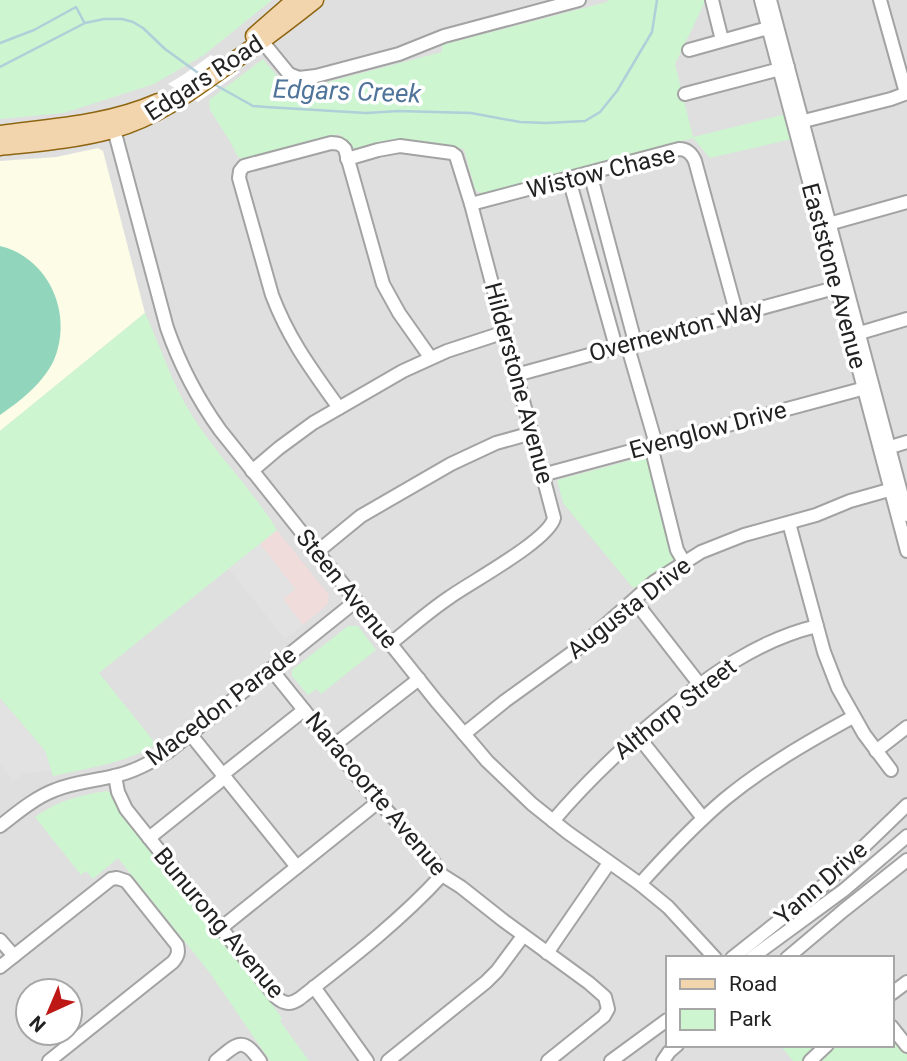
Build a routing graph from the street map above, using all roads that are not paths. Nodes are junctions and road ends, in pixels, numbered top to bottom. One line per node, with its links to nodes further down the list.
1 (295, 0): 12 (main road, Edgars Road)
2 (315, 0): 10 (main road, Edgars Road)
3 (579, 0): 10 (street)
4 (712, 0): 9 (street)
5 (761, 0): 8 (street, Eaststone Avenue)
6 (770, 0): 13 (street, Eaststone Avenue)
7 (880, 0): 14 (street)
8 (768, 28): 9 (street); 13 (street, Eaststone Avenue)
9 (722, 40): 11 (street)
10 (262, 41): 12 (main road, Edgars Road)
11 (689, 50)
12 (225, 63): 17 (main road, Edgars Road)
13 (784, 68): 15 (street); 16 (street, Eaststone Avenue)
14 (907, 93): 16 (street)
15 (685, 94)
16 (797, 122): 25 (street, Eaststone Avenue)
17 (112, 123): 18 (main road, Edgars Road); 19 (main road, Edgars Road); 40 (street, Steen Avenue)
18 (0, 134)
19 (0, 148)
20 (347, 159): 24 (street, Hilderstone Avenue); 32 (street); 35 (street)
21 (590, 173): 22 (street, Wistow Chase); 27 (street, Wistow Chase); 31 (street)
22 (569, 179): 24 (street, Wistow Chase); 31 (street)
23 (907, 202): 25 (street)
24 (471, 204): 29 (street, Hilderstone Avenue)
25 (825, 225): 26 (street, Eaststone Avenue)
26 (841, 287): 27 (street, Overnewton Way); 30 (street, Eaststone Avenue)
27 (737, 315): 31 (street, Overnewton Way)
28 (907, 319): 30 (street)
29 (505, 332): 32 (street); 33 (street, Hilderstone Avenue)
30 (854, 334): 34 (street, Eaststone Avenue)
31 (626, 345): 33 (street, Overnewton Way); 38 (street)
32 (430, 357): 35 (street)
33 (516, 375): 36 (street, Hilderstone Avenue)
34 (868, 387): 38 (street, Evenglow Drive); 39 (street, Eaststone Avenue)
35 (339, 408): 40 (street)
36 (532, 433): 41 (street, Hilderstone Avenue); 46 (street)
37 (907, 442): 39 (street)
38 (654, 445): 41 (street, Evenglow Drive); 47 (street)
39 (885, 448): 42 (street, Eaststone Avenue)
40 (252, 471): 46 (street, Steen Avenue)
41 (542, 475): 51 (street, Hilderstone Avenue)
42 (895, 488): 43 (street, Eaststone Avenue); 44 (street, Augusta Drive); 45 (street, Eaststone Avenue)
43 (907, 515)
44 (789, 523): 47 (street, Augusta Drive); 50 (street)
45 (907, 551)
46 (317, 552): 49 (street, Steen Avenue)
47 (684, 562): 48 (street, Augusta Drive)
48 (634, 600): 54 (street); 58 (street, Augusta Drive)
49 (356, 601): 51 (street, Steen Avenue); 52 (street, Macedon Parade)
50 (817, 626): 54 (street, Althorp Street); 56 (street)
51 (390, 644): 53 (street, Steen Avenue)
52 (271, 669): 55 (street, Naracoorte Avenue); 59 (street, Macedon Parade)
53 (419, 679): 58 (street, Steen Avenue); 61 (street)
54 (700, 685): 60 (street, Althorp Street)
55 (304, 710): 61 (street, Naracoorte Avenue); 65 (street)
56 (853, 717): 62 (street); 68 (street)
57 (907, 727): 62 (street)
58 (464, 734): 69 (street, Steen Avenue)
59 (191, 735): 64 (street, Macedon Parade); 65 (street)
60 (637, 735): 68 (street); 69 (street, Althorp Street)
61 (333, 746): 66 (street, Naracoorte Avenue)
62 (876, 751): 63 (street)
63 (891, 769)
64 (115, 776): 70 (street, Macedon Parade); 72 (street, Bunurong Avenue)
65 (224, 776): 72 (street); 75 (street)
66 (378, 802): 75 (street); 76 (street, Naracoorte Avenue)
67 (907, 805): 84 (street, Yann Drive)
68 (703, 818): 77 (street)
69 (553, 821): 74 (street, Steen Avenue)
70 (0, 826)
71 (907, 836): 85 (street, Yann Drive)
72 (149, 838): 78 (street, Bunurong Avenue)
73 (907, 860): 86 (street)
74 (609, 863): 77 (street, Steen Avenue); 81 (street)
75 (297, 867): 78 (street)
76 (442, 875): 79 (street, Naracoorte Avenue); 88 (street, Bunurong Avenue)
77 (640, 884): 83 (street, Steen Avenue)
78 (221, 928): 88 (street, Bunurong Avenue)
79 (523, 936): 81 (street, Naracoorte Avenue); 98 (street)
80 (0, 940): 82 (street)
81 (547, 953): 99 (street, Naracoorte Avenue)
82 (13, 956): 87 (street); 94 (street)
83 (713, 956)
84 (735, 956)
85 (754, 956)
86 (789, 956)
87 (0, 967)
88 (314, 987): 97 (street)
89 (666, 1019): 100 (street)
90 (893, 1028): 91 (street)
91 (907, 1046)
92 (675, 1047): 101 (street)
93 (825, 1047): 102 (street)
94 (49, 1061)
95 (216, 1061): 96 (street)
96 (260, 1061)
97 (367, 1061)
98 (388, 1061)
99 (548, 1061)
100 (611, 1061)
101 (663, 1061)
102 (810, 1061)

